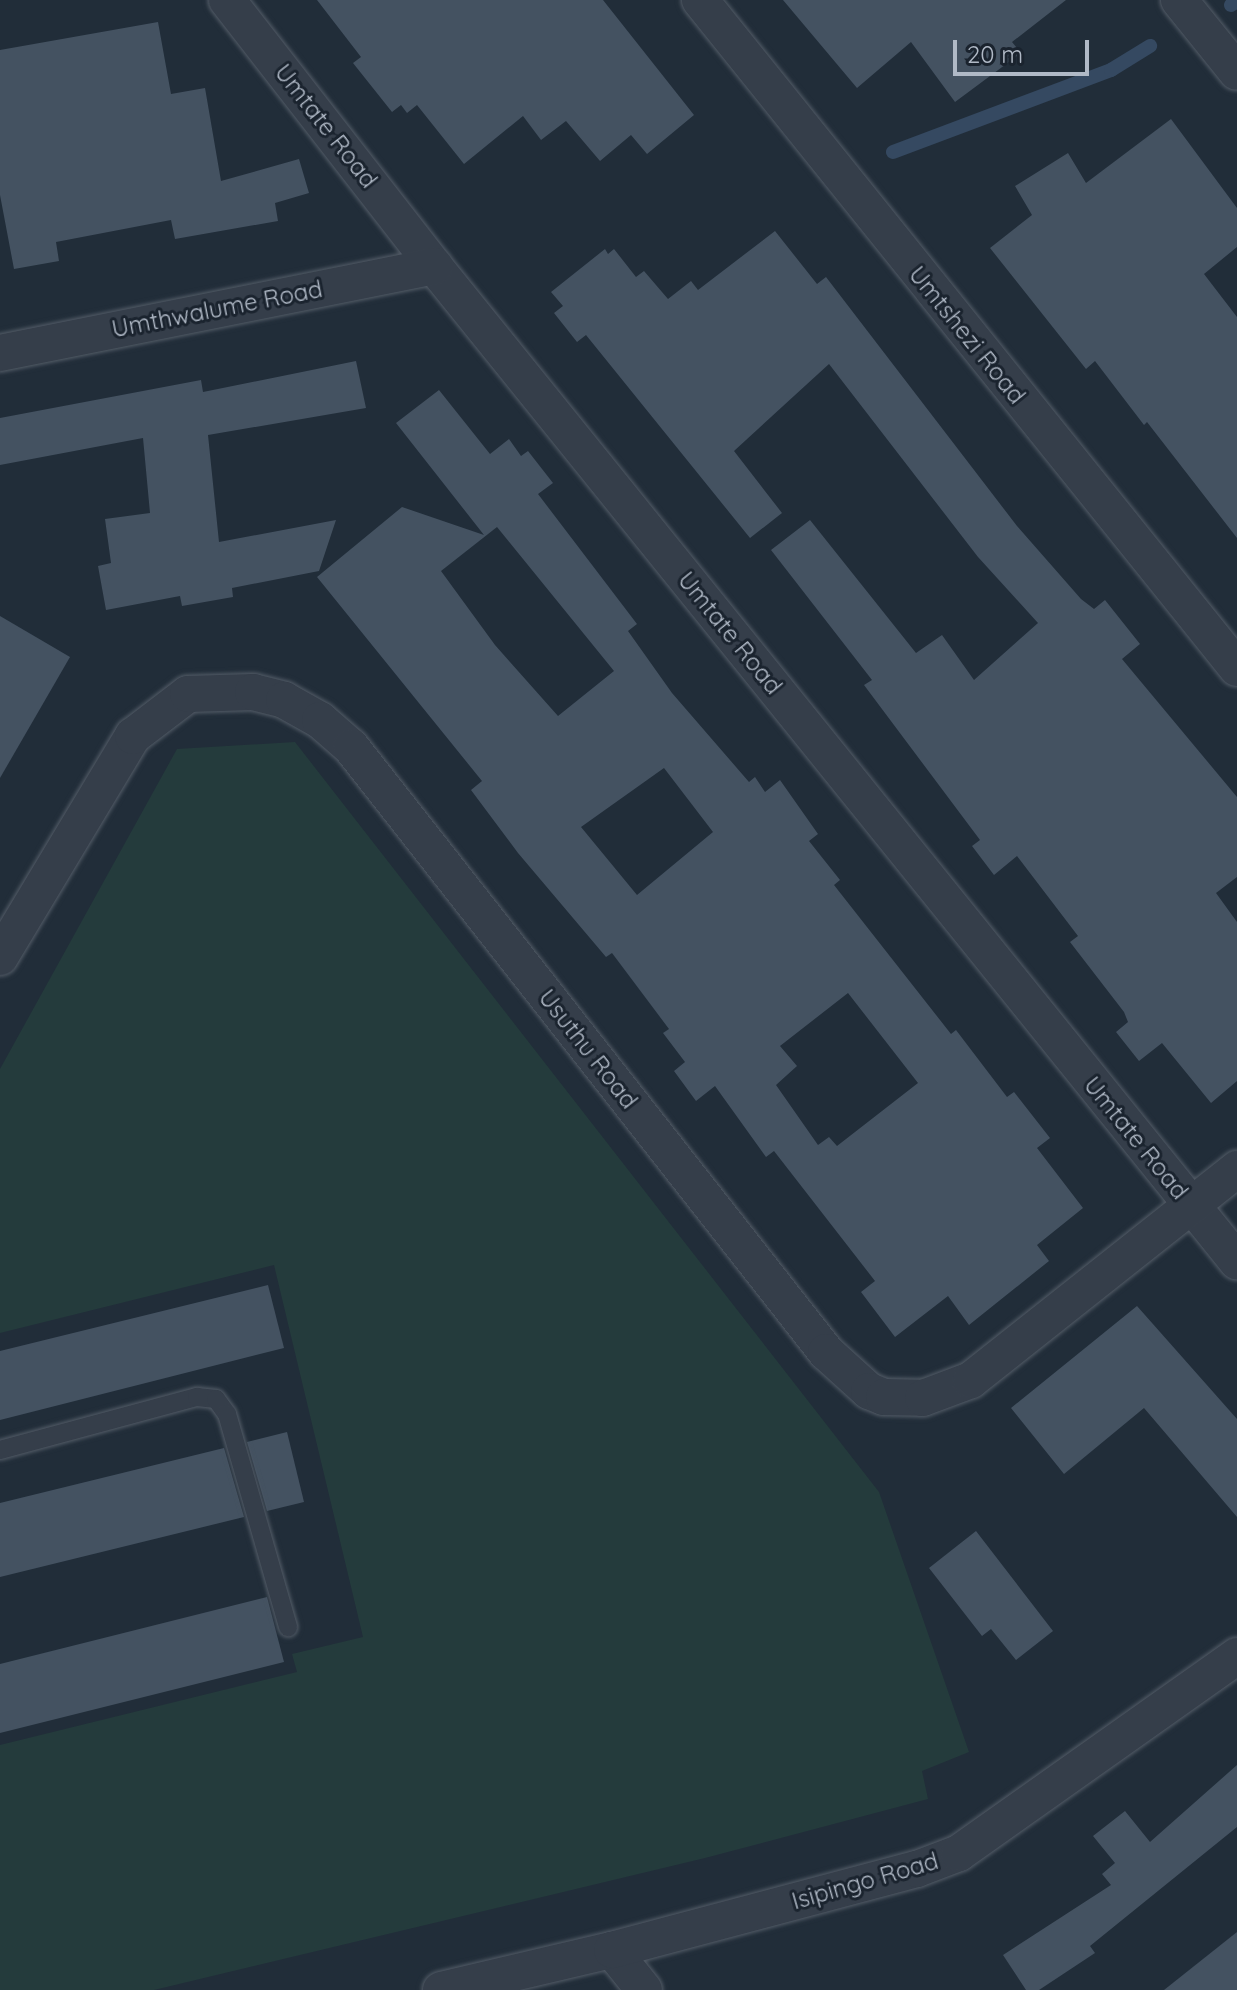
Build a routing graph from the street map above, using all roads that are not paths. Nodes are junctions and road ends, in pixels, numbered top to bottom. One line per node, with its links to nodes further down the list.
1 (227, 0): 5 (street, Umtate Road)
2 (700, 0): 7 (street, Umtshezi Road)
3 (1179, 0): 4 (street)
4 (1237, 72)
5 (434, 266): 6 (street, Umthwalume Road); 10 (street, Umtate Road)
6 (0, 353)
7 (1237, 668)
8 (0, 957): 10 (street, Usuthu Road)
9 (1237, 1169): 10 (street, Usuthu Road)
10 (1192, 1207): 11 (street, Umtate Road)
11 (1237, 1261)
12 (0, 1450): 13 (lane)
13 (288, 1627)
14 (1237, 1656): 15 (street, Isipingo Road)
15 (612, 1950): 16 (street, Isipingo Road); 17 (street)
16 (441, 1990)
17 (644, 1990)

